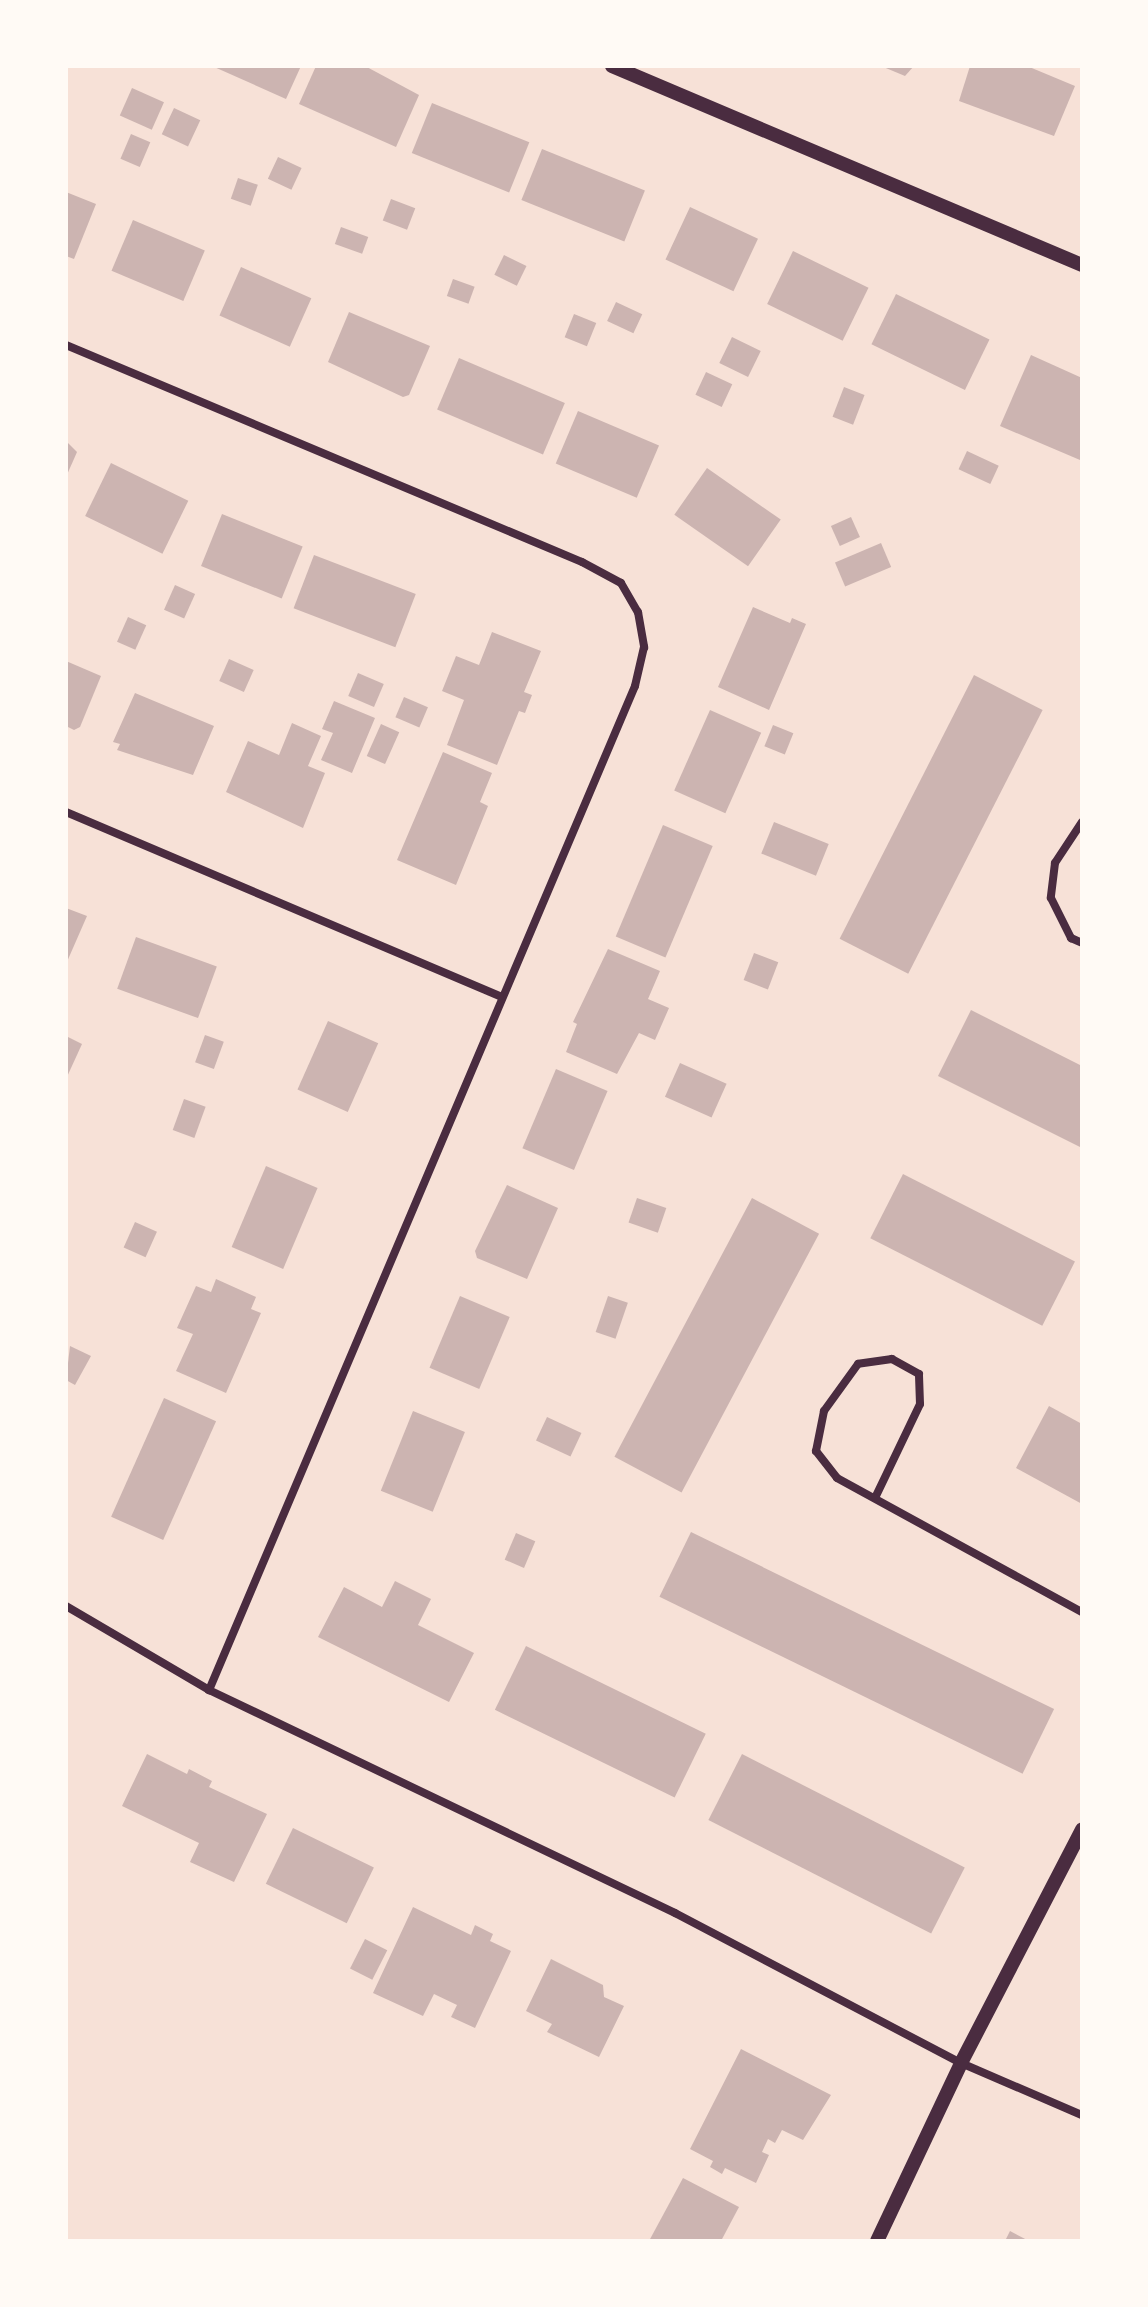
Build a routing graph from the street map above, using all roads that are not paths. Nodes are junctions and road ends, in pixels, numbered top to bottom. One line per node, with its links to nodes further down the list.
1 (612, 66): 2 (street)
2 (1082, 265)
3 (66, 345): 7 (street)
4 (66, 812): 7 (street)
5 (1082, 822): 6 (street)
6 (1082, 943)
7 (500, 996): 11 (street)
8 (875, 1498): 8 (street); 10 (street)
9 (66, 1606): 11 (street)
10 (1082, 1612)
11 (209, 1690): 13 (street)
12 (1082, 1830): 13 (street)
13 (961, 2063): 14 (street); 15 (street)
14 (1082, 2115)
15 (877, 2241)

